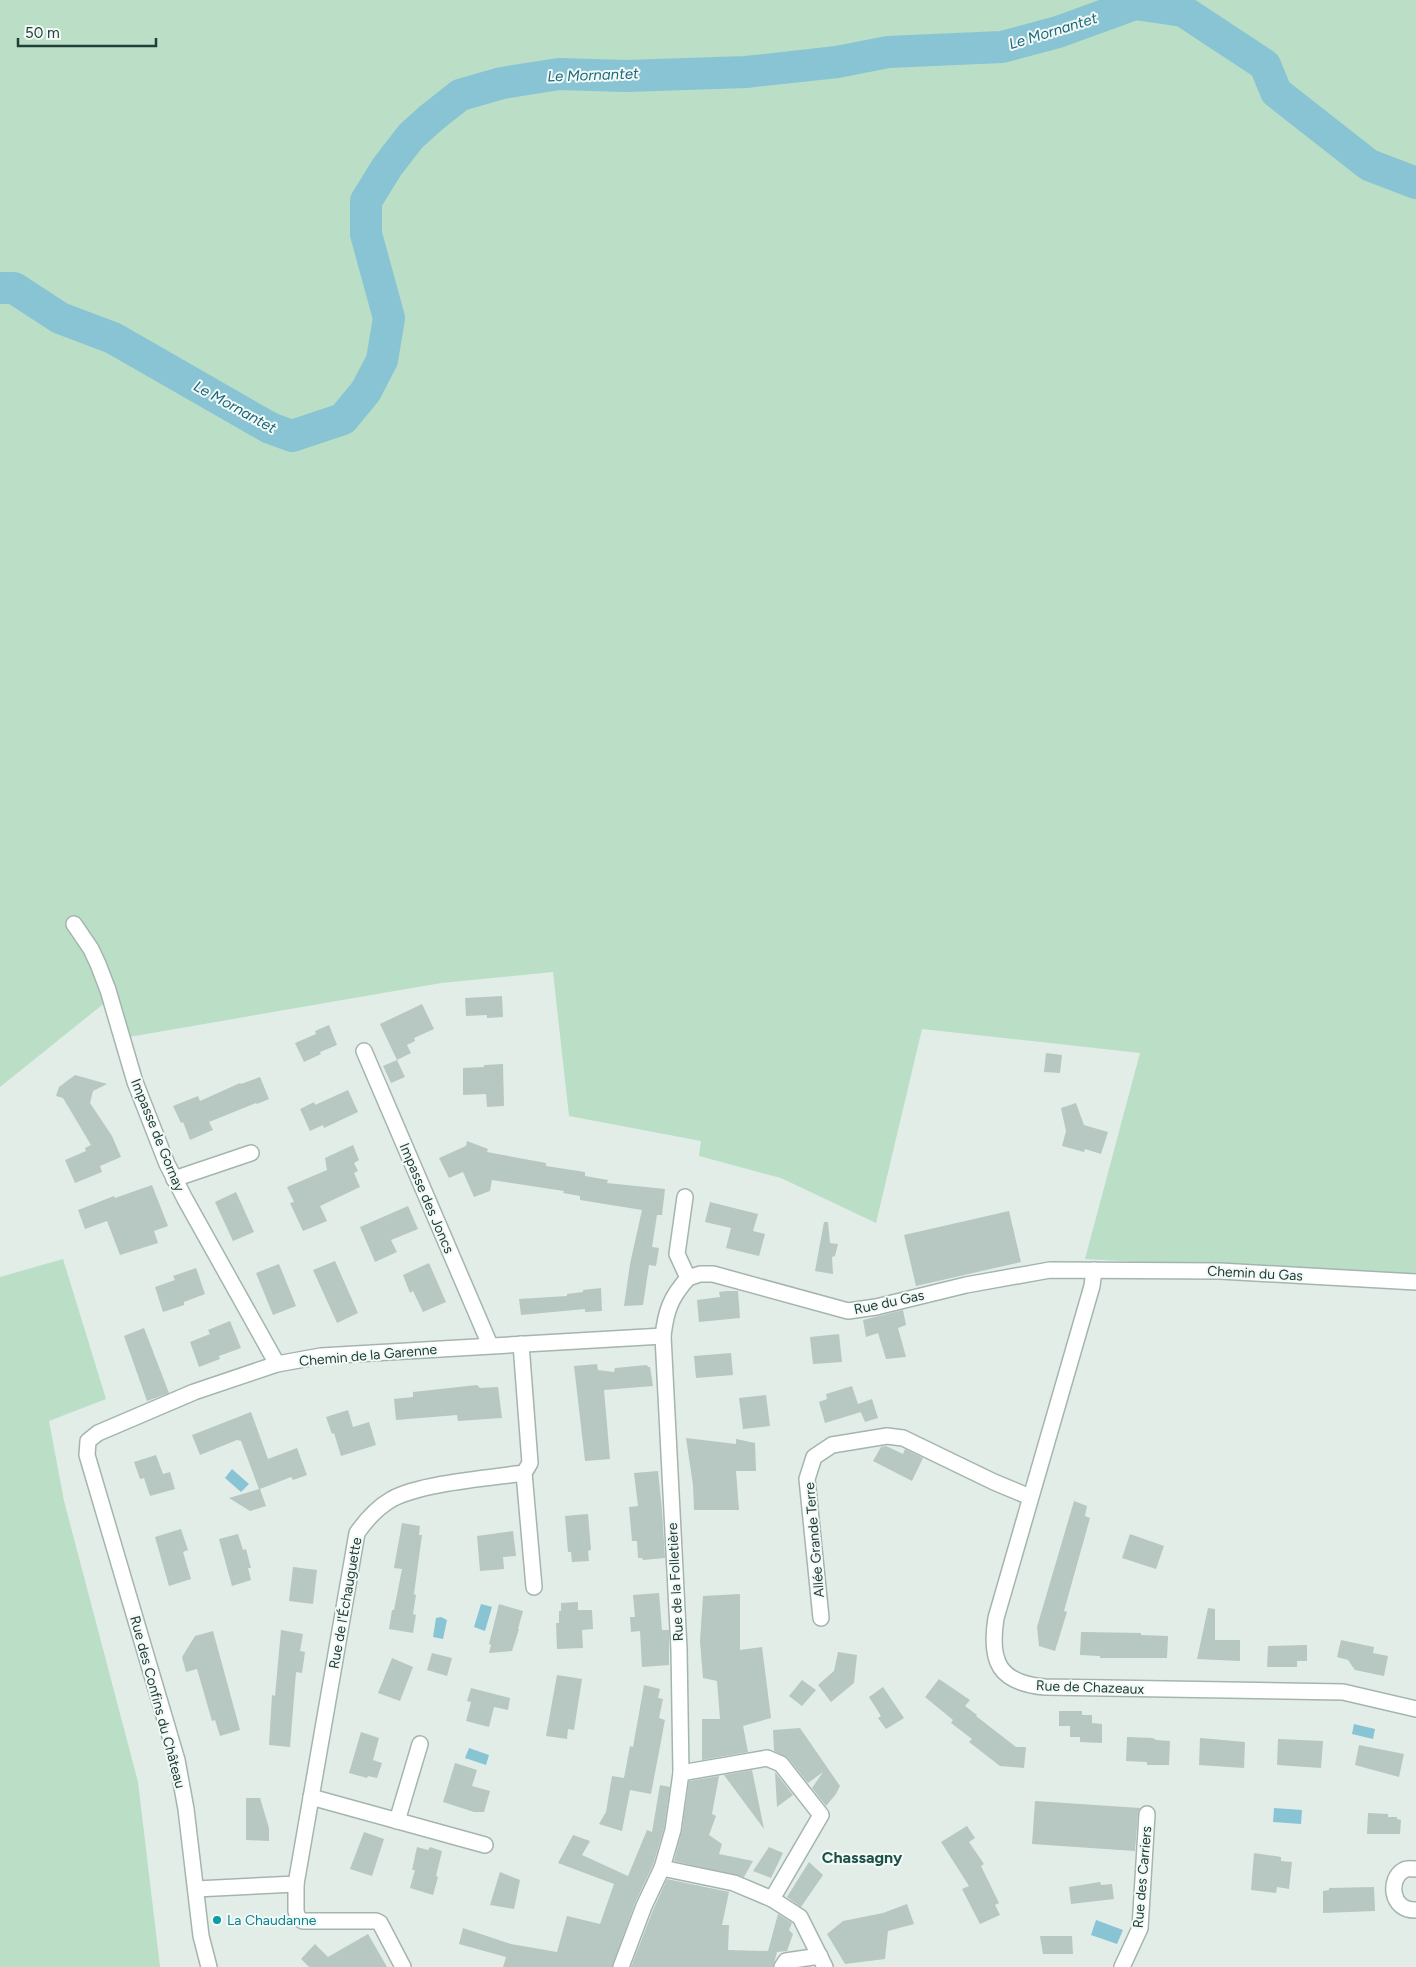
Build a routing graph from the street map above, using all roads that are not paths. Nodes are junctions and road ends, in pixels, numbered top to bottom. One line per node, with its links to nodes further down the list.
1 (74, 924): 4 (street, Impasse de Gornay)
2 (364, 1051): 11 (street, Impasse des Joncs)
3 (251, 1153): 4 (street)
4 (174, 1179): 12 (street, Impasse de Gornay)
5 (685, 1197): 7 (street)
6 (1094, 1270): 7 (street, Rue du Gas); 8 (street, Chemin du Gas); 15 (street, Rue de Chazeaux)
7 (688, 1278): 9 (street, Rue de la Folletière)
8 (1416, 1282)
9 (663, 1336): 10 (street, Chemin de la Garenne); 20 (street, Rue de la Folletière)
10 (521, 1344): 11 (street, Chemin de la Garenne); 14 (street)
11 (490, 1345): 12 (street, Chemin de la Garenne)
12 (277, 1364): 13 (street, Chemin de la Garenne)
13 (88, 1441): 28 (street, Rue des Confins du Château)
14 (524, 1473): 16 (street); 21 (street, Rue de l'Échauguette)
15 (1030, 1497): 17 (street, Allée Grande Terre); 18 (street, Rue de Chazeaux)
16 (534, 1587)
17 (821, 1618)
18 (1416, 1709)
19 (420, 1744): 23 (street)
20 (681, 1773): 25 (street, Rue de la Folletière); 29 (street)
21 (311, 1797): 23 (street); 27 (street, Rue de l'Échauguette)
22 (1147, 1814): 36 (street, Rue des Carriers)
23 (397, 1821): 24 (street)
24 (485, 1845)
25 (662, 1868): 29 (street); 34 (street, Rue de la Folletière)
26 (1416, 1869): 30 (street)
27 (296, 1884): 28 (street); 33 (street, Rue de l'Échauguette)
28 (196, 1889): 32 (street, Rue des Confins du Château)
29 (772, 1899): 31 (street)
30 (1416, 1910)
31 (823, 1962): 35 (street)
32 (209, 1967)
33 (403, 1967)
34 (621, 1967)
35 (782, 1967)
36 (1122, 1967)

